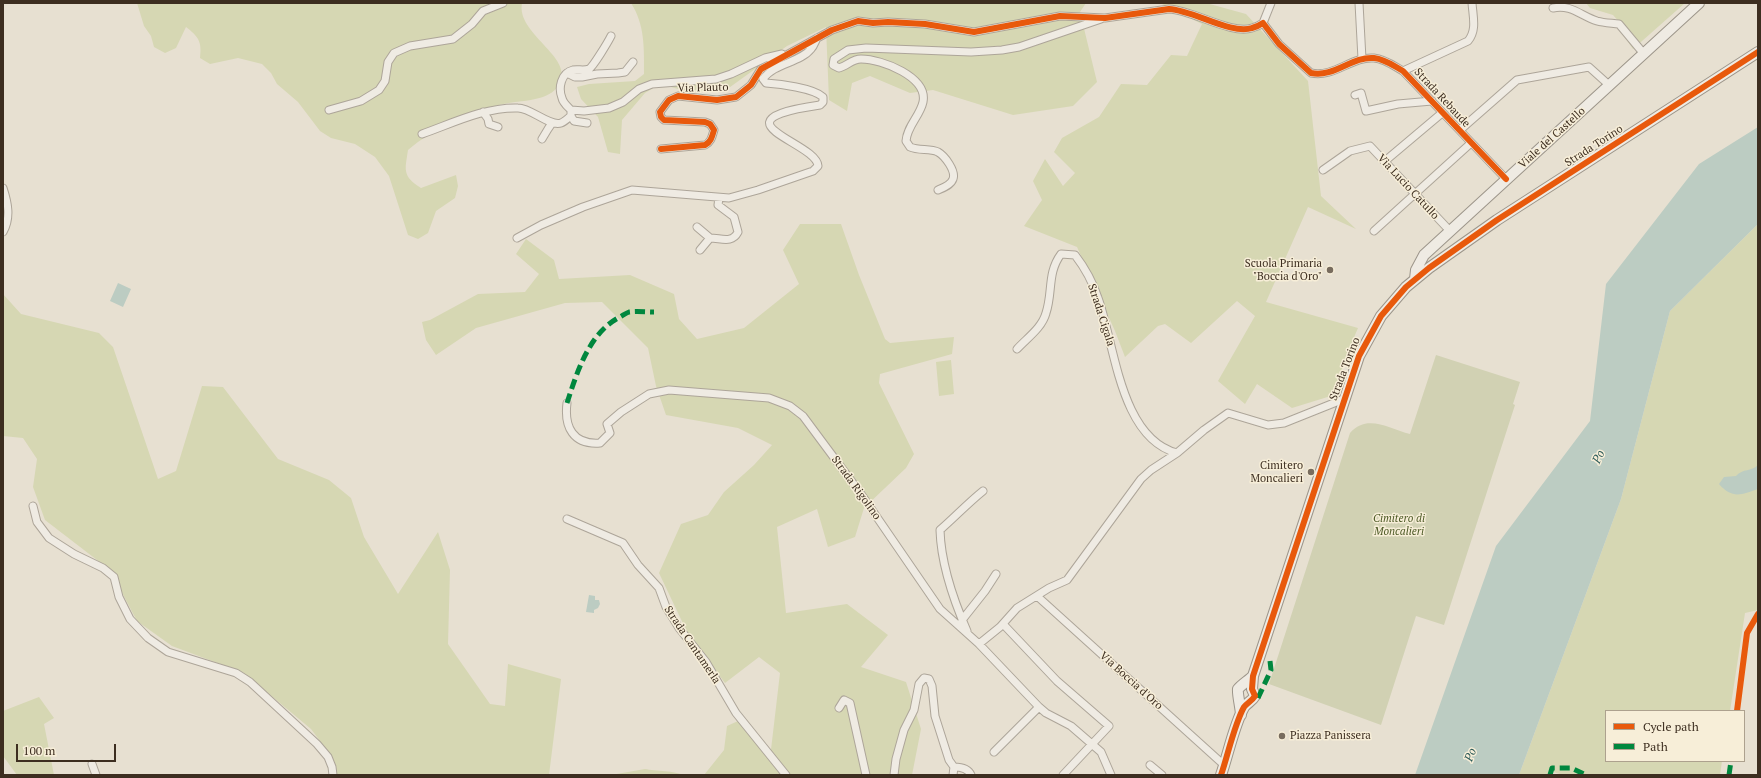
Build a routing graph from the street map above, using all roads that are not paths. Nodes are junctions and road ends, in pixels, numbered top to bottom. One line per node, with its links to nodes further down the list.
1 (503, 3): 21 (street)
2 (1271, 3): 8 (street)
3 (1359, 3): 14 (street)
4 (1472, 3): 16 (street)
5 (1699, 3): 13 (main road, Viale del Castello)
6 (1553, 8): 13 (street)
7 (1105, 18): 8 (street); 10 (street); 37 (street)
8 (1263, 23): 14 (street, Strada Rebaude)
9 (611, 36): 17 (street)
10 (817, 38): 12 (street); 39 (street)
11 (1758, 52): 47 (main road, Strada Torino)
12 (790, 53): 23 (street); 32 (street, Via Plauto)
13 (1644, 54): 18 (main road, Viale del Castello)
14 (1362, 59): 16 (street, Strada Rebaude)
15 (633, 62): 17 (street)
16 (1403, 71): 20 (street, Strada Rebaude)
17 (567, 73): 23 (street)
18 (1609, 85): 28 (street); 35 (main road, Viale del Castello)
19 (1355, 95): 20 (street)
20 (1432, 102): 24 (street, Strada Rebaude)
21 (329, 110)
22 (483, 112): 25 (street); 27 (street); 29 (street)
23 (571, 113): 25 (street); 26 (street)
24 (1442, 113): 28 (street, Strada Rebaude); 33 (street)
25 (552, 123): 30 (street)
26 (587, 123)
27 (498, 127)
28 (1460, 130): 31 (street, Strada Rebaude)
29 (422, 134)
30 (542, 139)
31 (1472, 143): 35 (street, Strada Rebaude); 38 (street)
32 (661, 149)
33 (1385, 161): 34 (street, Via Lucio Catullo); 38 (street, Via Lucio Catullo)
34 (1324, 170)
35 (1506, 179): 41 (main road, Viale del Castello)
36 (3, 188): 42 (street)
37 (938, 190)
38 (1415, 194): 41 (street, Via Lucio Catullo); 43 (street)
39 (719, 198): 44 (street); 45 (street)
40 (696, 227): 45 (street)
41 (1450, 231): 47 (main road, Viale del Castello)
42 (3, 232)
43 (1374, 232)
44 (517, 238)
45 (710, 238): 46 (street)
46 (700, 250)
47 (1415, 279): 49 (main road, Strada Torino)
48 (1017, 349): 51 (street, Strada Cigala)
49 (1344, 399): 51 (street); 61 (main road, Strada Torino)
50 (567, 403): 59 (street, Strada Rigolino)
51 (1177, 453): 56 (street)
52 (983, 491): 57 (street)
53 (33, 506): 72 (street)
54 (567, 519): 73 (street, Strada Cantamerla)
55 (996, 574): 57 (street)
56 (1037, 596): 58 (street); 69 (street, Via Boccia d'Oro)
57 (962, 620): 59 (street)
58 (1003, 624): 60 (street); 65 (street)
59 (969, 635): 60 (street, Strada Rigolino)
60 (978, 644): 62 (street, Strada Rigolino)
61 (1253, 676): 64 (main road, Strada Torino); 64 (main road)
62 (1039, 707): 65 (street, Strada Rigolino); 66 (street)
63 (839, 708): 74 (street)
64 (1241, 715): 69 (main road, Strada Torino)
65 (1091, 743): 78 (street); 79 (street, Strada Rigolino)
66 (994, 752)
67 (92, 764): 71 (street)
68 (1150, 765): 80 (street)
69 (1224, 765): 81 (main road, Strada Torino)
70 (954, 767): 75 (street); 76 (street); 77 (street)
71 (96, 775)
72 (333, 775)
73 (786, 775)
74 (866, 775)
75 (894, 775)
76 (953, 775)
77 (971, 775)
78 (1063, 775)
79 (1111, 775)
80 (1162, 775)
81 (1221, 775)

